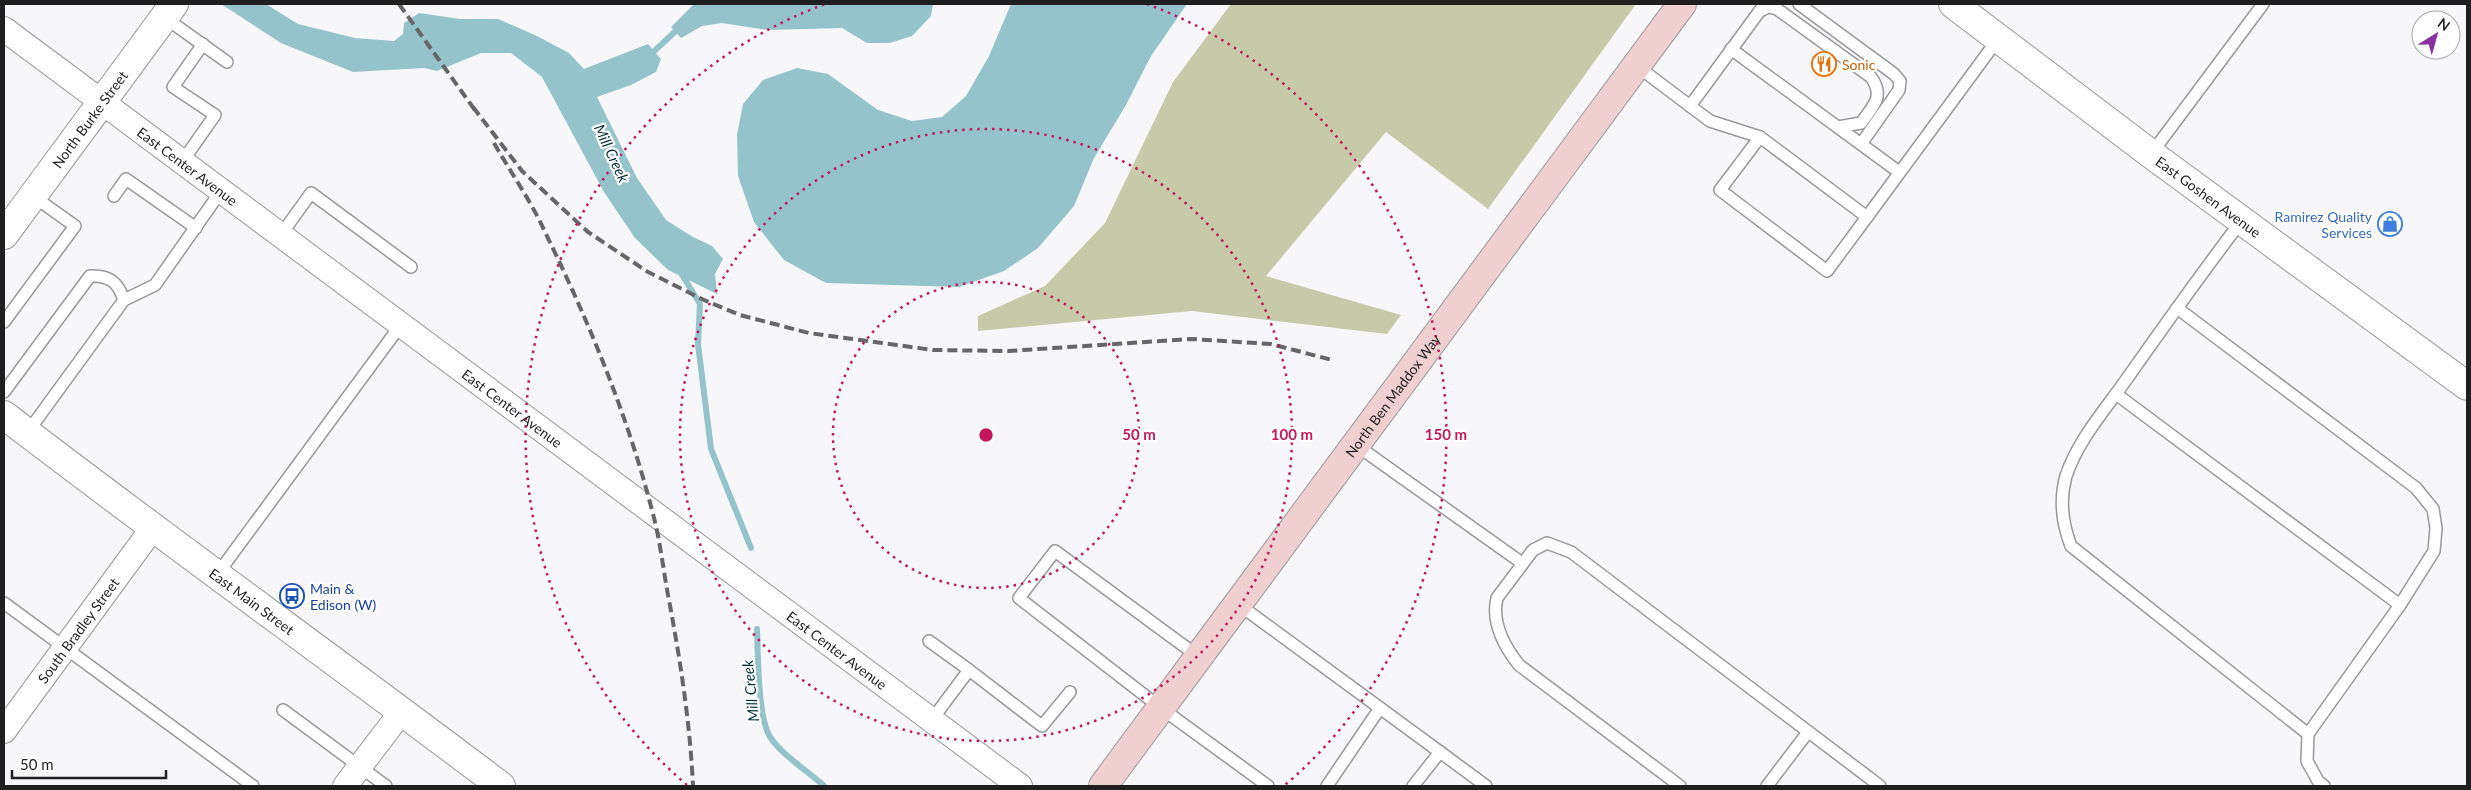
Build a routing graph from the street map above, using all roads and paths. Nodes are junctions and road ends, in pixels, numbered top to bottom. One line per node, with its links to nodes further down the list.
1 (1682, 4): 12 (main road, North Ben Maddox Way)
2 (1800, 4): 17 (lane)
3 (1953, 4): 8 (street, East Goshen Avenue)
4 (2263, 4): 18 (lane)
5 (1762, 7): 10 (lane); 15 (lane)
6 (169, 10): 9 (lane); 13 (street, North Burke Street)
7 (4, 29): 13 (street, East Center Avenue)
8 (1998, 39): 18 (street, East Goshen Avenue); 20 (lane)
9 (203, 44): 11 (lane); 19 (lane)
10 (1732, 48): 14 (lane); 15 (lane)
11 (227, 62)
12 (1637, 66): 14 (lane); 39 (main road, North Ben Maddox Way)
13 (102, 103): 19 (street, East Center Avenue); 22 (street, North Burke Street)
14 (1690, 106): 16 (lane)
15 (1838, 127): 17 (lane)
16 (1760, 137): 24 (lane); 24 (lane)
17 (1862, 144): 20 (lane)
18 (2150, 154): 25 (street, East Goshen Avenue)
19 (182, 162): 21 (street, East Center Avenue)
20 (1900, 172): 24 (lane)
21 (221, 192): 26 (lane); 28 (street, East Center Avenue)
22 (33, 196): 27 (street, North Burke Street); 32 (lane)
23 (114, 196): 26 (lane)
24 (1867, 217)
25 (2242, 220): 31 (lane); 34 (street, East Goshen Avenue)
26 (196, 228): 30 (lane)
27 (4, 235)
28 (280, 236): 29 (lane); 33 (street, East Center Avenue)
29 (411, 267)
30 (124, 300): 35 (lane); 38 (lane)
31 (2177, 308): 36 (lane); 45 (lane)
32 (4, 322)
33 (400, 326): 42 (lane); 55 (street, East Center Avenue)
34 (2467, 386)
35 (4, 392)
36 (2116, 394): 45 (lane); 58 (lane)
37 (4, 415): 38 (street, East Main Street)
38 (27, 433): 40 (street, East Main Street)
39 (1356, 445): 41 (lane); 44 (main road, North Ben Maddox Way)
40 (152, 529): 42 (street, East Main Street); 47 (street, South Bradley Street)
41 (1522, 563): 57 (lane); 72 (lane)
42 (216, 576): 54 (street, East Main Street)
43 (4, 603): 47 (lane)
44 (1238, 604): 48 (main road, North Ben Maddox Way); 52 (lane)
45 (2400, 605): 58 (lane)
46 (929, 641): 49 (lane)
47 (65, 648): 56 (street, South Bradley Street); 62 (lane)
48 (1199, 657): 51 (main road, North Ben Maddox Way); 51 (lane)
49 (969, 670): 50 (lane); 55 (lane)
50 (1070, 692)
51 (1161, 708): 67 (main road, North Ben Maddox Way); 68 (lane)
52 (1380, 708): 59 (lane); 69 (lane)
53 (283, 710): 60 (lane)
54 (402, 711): 60 (street); 65 (street, East Main Street)
55 (931, 721): 66 (street, East Center Avenue)
56 (4, 731)
57 (1808, 732): 61 (lane); 73 (lane)
58 (2308, 734): 74 (lane)
59 (1440, 752): 70 (lane); 71 (lane)
60 (360, 767): 63 (street); 64 (lane)
61 (1773, 784)
62 (253, 786)
63 (345, 786)
64 (386, 786)
65 (501, 786)
66 (1020, 786)
67 (1105, 786)
68 (1268, 786)
69 (1327, 786)
70 (1413, 786)
71 (1486, 786)
72 (1680, 786)
73 (1880, 786)
74 (2324, 786)

